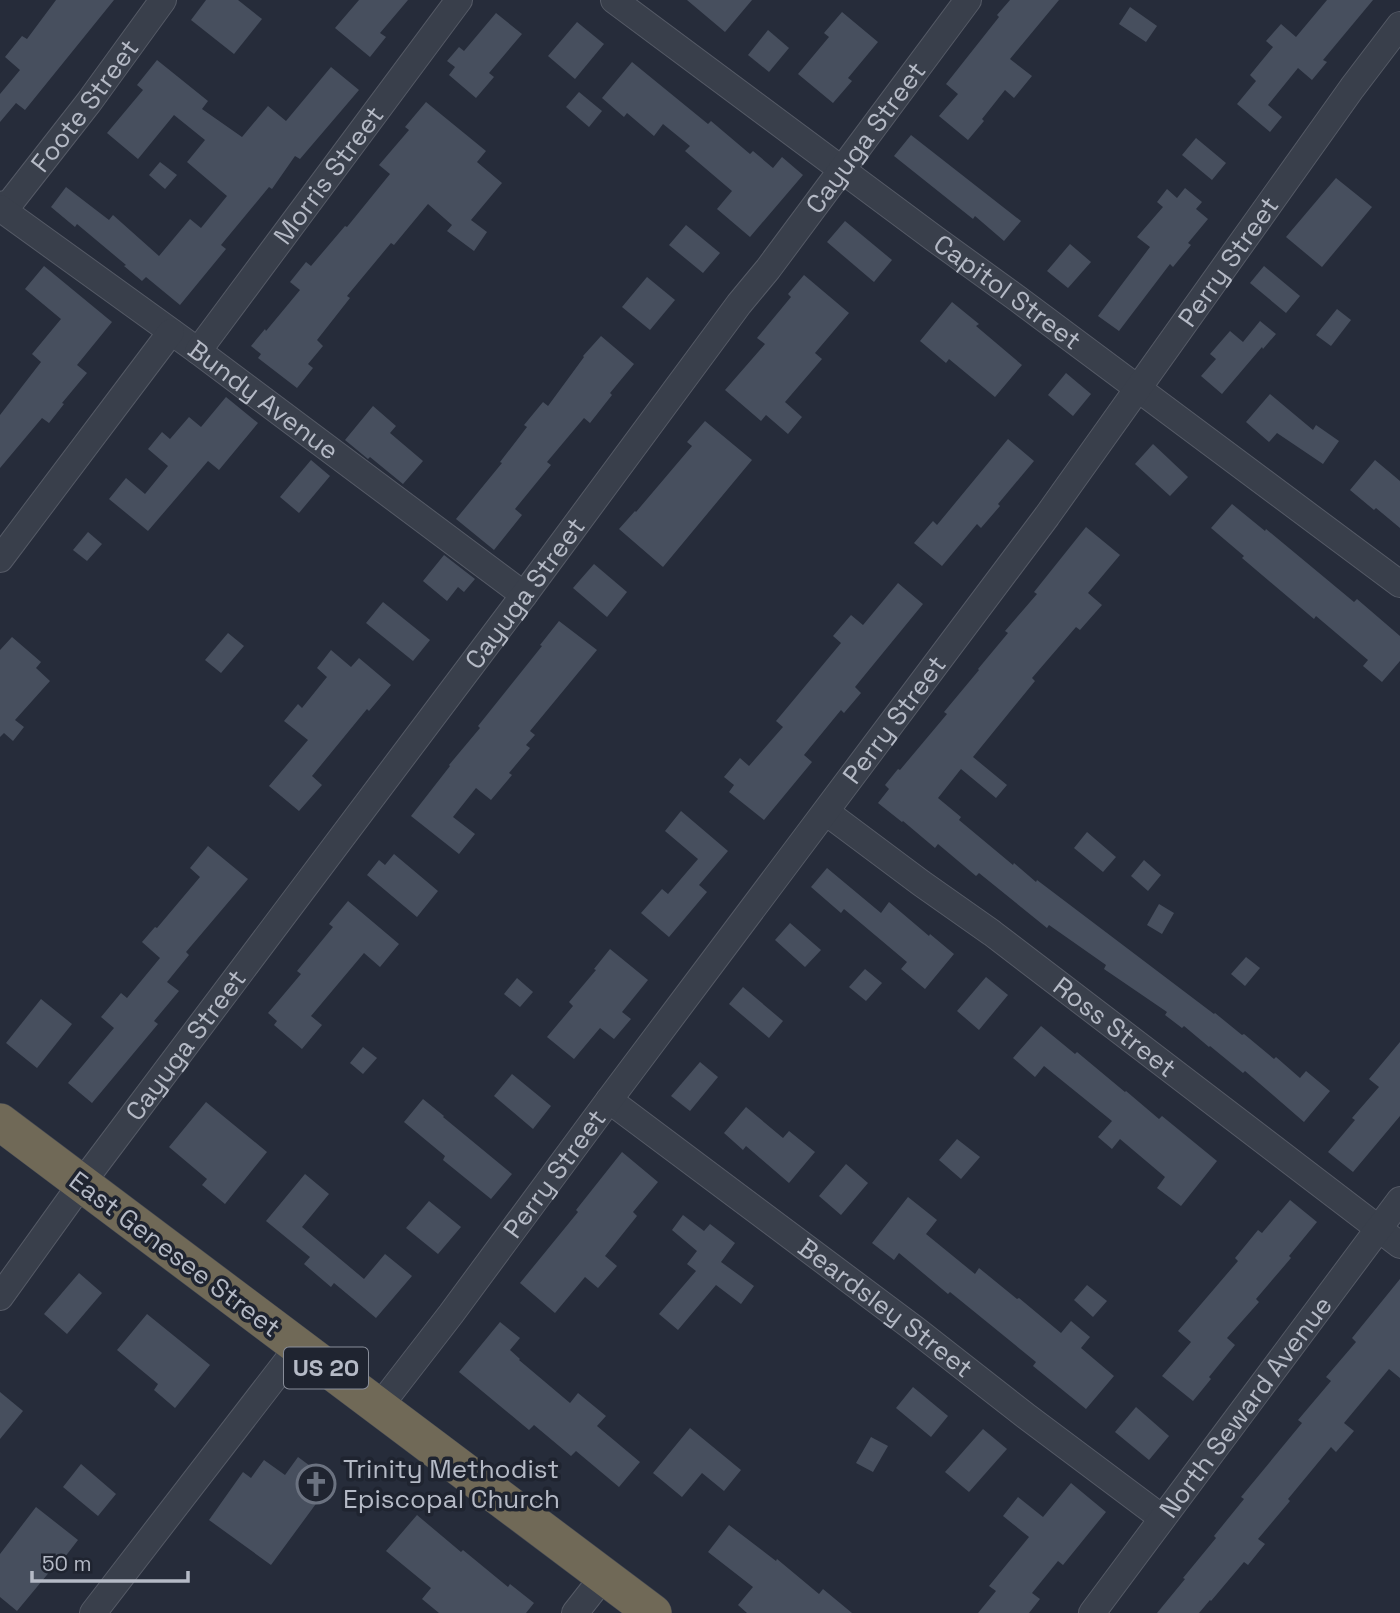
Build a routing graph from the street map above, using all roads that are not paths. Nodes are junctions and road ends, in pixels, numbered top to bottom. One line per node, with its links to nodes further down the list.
1 (163, 0): 7 (street, Foote Street)
2 (459, 0): 9 (street, Morris Street)
3 (614, 0): 6 (street, Capitol Street)
4 (968, 0): 6 (street, Cayuga Street)
5 (1400, 25): 10 (street, Perry Street)
6 (842, 169): 10 (street, Capitol Street); 13 (street, Cayuga Street)
7 (0, 207): 8 (street, Bundy Avenue)
8 (171, 331): 9 (street, Bundy Avenue); 11 (street)
9 (198, 351): 13 (street, Bundy Avenue)
10 (1138, 389): 12 (street, Capitol Street); 14 (street, Perry Street)
11 (0, 559)
12 (1400, 584)
13 (524, 596): 17 (street, Cayuga Street)
14 (826, 812): 15 (street, Perry Street); 19 (street, Ross Street)
15 (609, 1100): 23 (street, Perry Street); 24 (street, Beardsley Street)
16 (0, 1122): 17 (highway, East Genesee Street / US 20)
17 (82, 1184): 21 (street, Cayuga Street); 22 (highway, East Genesee Street / US 20)
18 (1400, 1200): 19 (street, North Seward Avenue)
19 (1378, 1229): 20 (street, Ross Street); 24 (street, North Seward Avenue)
20 (1400, 1245)
21 (0, 1297)
22 (298, 1347): 23 (highway, East Genesee Street / US 20); 26 (street)
23 (379, 1407): 25 (highway, East Genesee Street / US 20)
24 (1162, 1518): 29 (street, North Seward Avenue)
25 (604, 1576): 27 (street); 28 (highway, East Genesee Street / US 20)
26 (93, 1613)
27 (575, 1613)
28 (653, 1613)
29 (1092, 1613)

